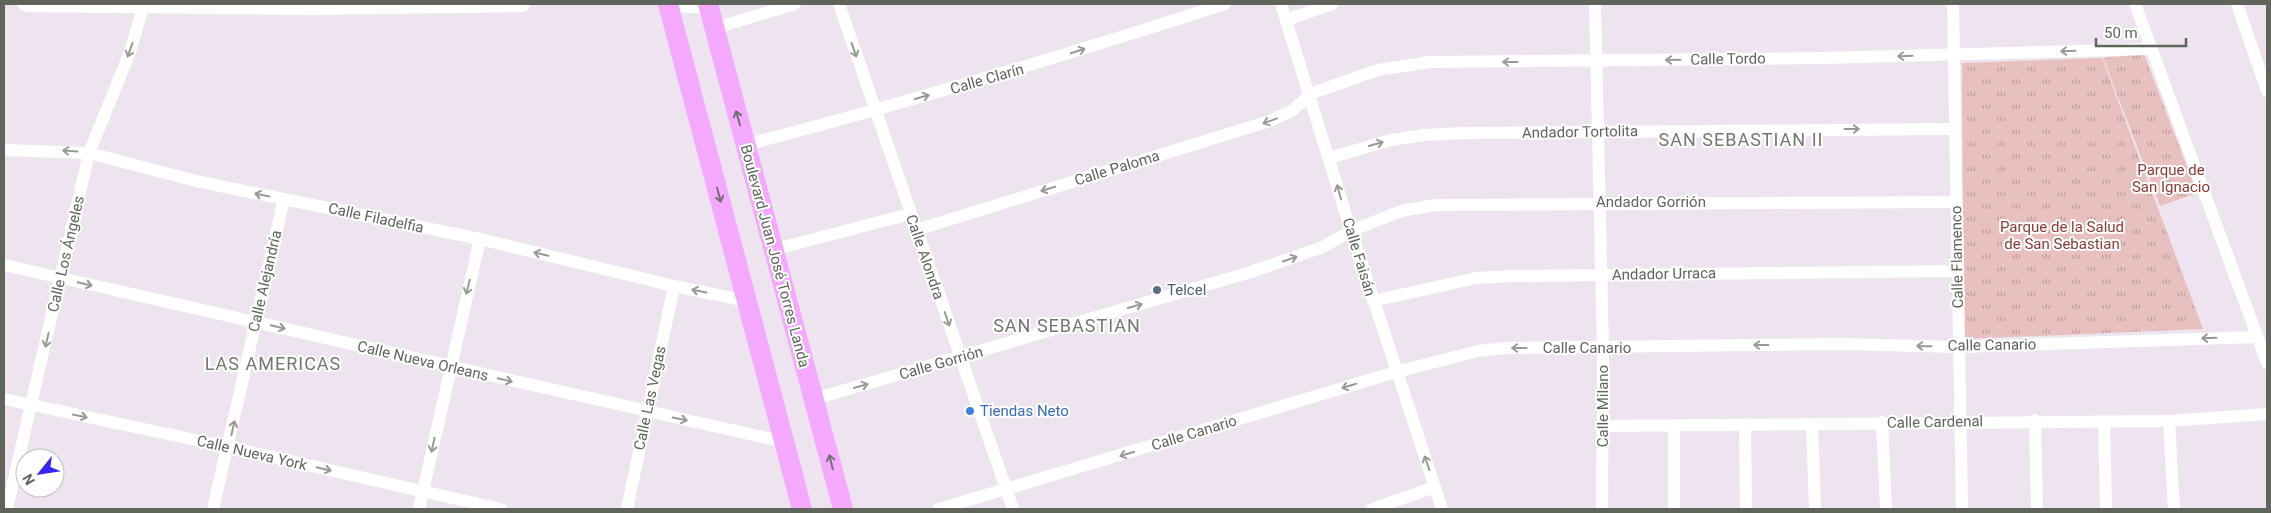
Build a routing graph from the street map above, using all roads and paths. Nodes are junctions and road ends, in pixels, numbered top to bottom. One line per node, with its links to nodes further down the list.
1 (26, 4): 14 (street)
2 (522, 4): 15 (street)
3 (668, 4): 44 (main road, one-way to 44)
4 (676, 4): 16 (street)
5 (795, 4): 18 (street)
6 (839, 4): 24 (street, Calle Alondra, one-way to 24)
7 (1225, 4): 24 (street, Calle Clarín, one-way to 7)
8 (1281, 4): 17 (street, Calle Faisán)
9 (1332, 4): 17 (street)
10 (1595, 4): 21 (street, Calle Milano)
11 (1953, 4): 20 (street, Calle Flamenco)
12 (2135, 4): 19 (street)
13 (2236, 4): 22 (street)
14 (48, 5): 15 (street)
15 (144, 5): 29 (street, Calle Los Ángeles, one-way to 29)
16 (708, 5): 18 (main road, Boulevard Juan José Torres Landa)
17 (1286, 20): 23 (street, Calle Faisán)
18 (715, 28): 27 (main road, Boulevard Juan José Torres Landa, one-way to 18)
19 (2152, 49): 20 (street, Calle Tordo, one-way to 20); 47 (street)
20 (1952, 55): 21 (street, Calle Tordo, one-way to 21); 25 (street, Calle Flamenco)
21 (1595, 61): 23 (street, Calle Tordo, one-way to 23); 26 (street, Calle Milano)
22 (2267, 90)
23 (1310, 94): 30 (street, Calle Faisán); 35 (street, Calle Paloma, one-way to 35)
24 (875, 111): 27 (street, Calle Clarín); 34 (street, Calle Alondra)
25 (1954, 129): 26 (street, Andador Tortolita, one-way to 25); 33 (street, Calle Flamenco)
26 (1597, 132): 30 (street, Andador Tortolita, one-way to 26); 32 (street, Calle Milano)
27 (745, 145): 38 (main road, Boulevard Juan José Torres Landa)
28 (4, 150): 29 (street, Calle Filadelfia, one-way to 28)
29 (89, 153): 31 (street, Calle Filadelfia, one-way to 29); 42 (street, Calle Los Ángeles)
30 (1329, 158): 36 (street, Calle Faisán, one-way to 30)
31 (284, 199): 37 (street, Calle Filadelfia); 46 (street, Calle Alejandría)
32 (1598, 202): 33 (street, Andador Gorrión); 36 (street, Andador Gorrión); 41 (street, Calle Milano)
33 (1956, 202): 40 (street, Calle Flamenco)
34 (910, 214): 35 (street, Calle Alondra); 38 (street)
35 (916, 230): 50 (street, Calle Alondra, one-way to 50)
36 (1351, 231): 45 (street, Calle Faisán); 50 (street, Calle Gorrión, one-way to 36)
37 (480, 240): 43 (street, Calle Filadelfia, one-way to 37); 52 (street, one-way to 52)
38 (772, 250): 55 (main road, Boulevard Juan José Torres Landa)
39 (4, 265): 42 (street, Calle Nueva Orleans)
40 (1957, 271): 41 (street, Andador Urraca); 48 (street, Calle Flamenco)
41 (1601, 275): 45 (street, Andador Urraca); 49 (street, Calle Milano)
42 (60, 278): 46 (street, Calle Nueva Orleans, one-way to 46); 56 (street, Calle Los Ángeles, one-way to 56)
43 (674, 286): 44 (street, Calle Filadelfia, one-way to 43); 57 (street, Calle Las Vegas)
44 (747, 301): 68 (main road)
45 (1373, 301): 53 (street, Calle Faisán)
46 (256, 322): 52 (street, Calle Nueva Orleans, one-way to 52); 69 (street, Calle Alejandría, one-way to 46)
47 (2258, 337): 48 (street, Calle Canario, one-way to 48); 51 (street)
48 (1958, 347): 49 (street, Calle Canario, one-way to 49); 61 (street, Calle Flamenco)
49 (1603, 348): 53 (street, Calle Canario, one-way to 53); 66 (street, Calle Milano)
50 (960, 357): 55 (street, Calle Gorrión, one-way to 50); 71 (street, Calle Alondra)
51 (2267, 364)
52 (450, 367): 57 (street, Calle Nueva Orleans, one-way to 57); 72 (street, one-way to 72)
53 (1396, 372): 70 (street, Calle Faisán, one-way to 53); 71 (street, Calle Canario, one-way to 71)
54 (4, 399): 56 (street, Calle Nueva York)
55 (814, 399): 79 (main road, Boulevard Juan José Torres Landa, one-way to 55)
56 (32, 406): 69 (street, Calle Nueva York, one-way to 69); 73 (street, Calle Los Ángeles)
57 (647, 411): 68 (street, Calle Nueva Orleans, one-way to 68); 77 (street, Calle Las Vegas)
58 (2267, 414): 60 (street, Calle Cardenal)
59 (2036, 420): 61 (street, Calle Cardenal); 62 (street, Calle Cardenal); 90 (street)
60 (2169, 420): 62 (street, Calle Cardenal); 92 (street)
61 (1960, 421): 63 (street, Calle Cardenal); 89 (street, Calle Flamenco)
62 (2104, 421): 91 (street)
63 (1882, 422): 65 (street, Calle Cardenal); 88 (street)
64 (1745, 424): 65 (street, Calle Cardenal); 67 (street, Calle Cardenal); 86 (street)
65 (1812, 425): 87 (street)
66 (1603, 426): 67 (street, Calle Cardenal); 84 (street, Calle Milano)
67 (1674, 426): 85 (street)
68 (784, 442): 78 (main road)
69 (228, 447): 72 (street, Calle Nueva York, one-way to 72); 74 (street, Calle Alejandría)
70 (1435, 487): 82 (street); 83 (street, Calle Faisán)
71 (1007, 490): 80 (street, Calle Canario); 81 (street, Calle Alondra)
72 (423, 492): 75 (street); 76 (street, Calle Nueva York)
73 (7, 509)
74 (213, 509)
75 (419, 509)
76 (500, 509)
77 (627, 509)
78 (802, 509)
79 (843, 509)
80 (939, 509)
81 (1013, 509)
82 (1372, 509)
83 (1442, 509)
84 (1602, 509)
85 (1674, 509)
86 (1746, 509)
87 (1815, 509)
88 (1886, 509)
89 (1962, 509)
90 (2037, 509)
91 (2106, 509)
92 (2174, 509)

